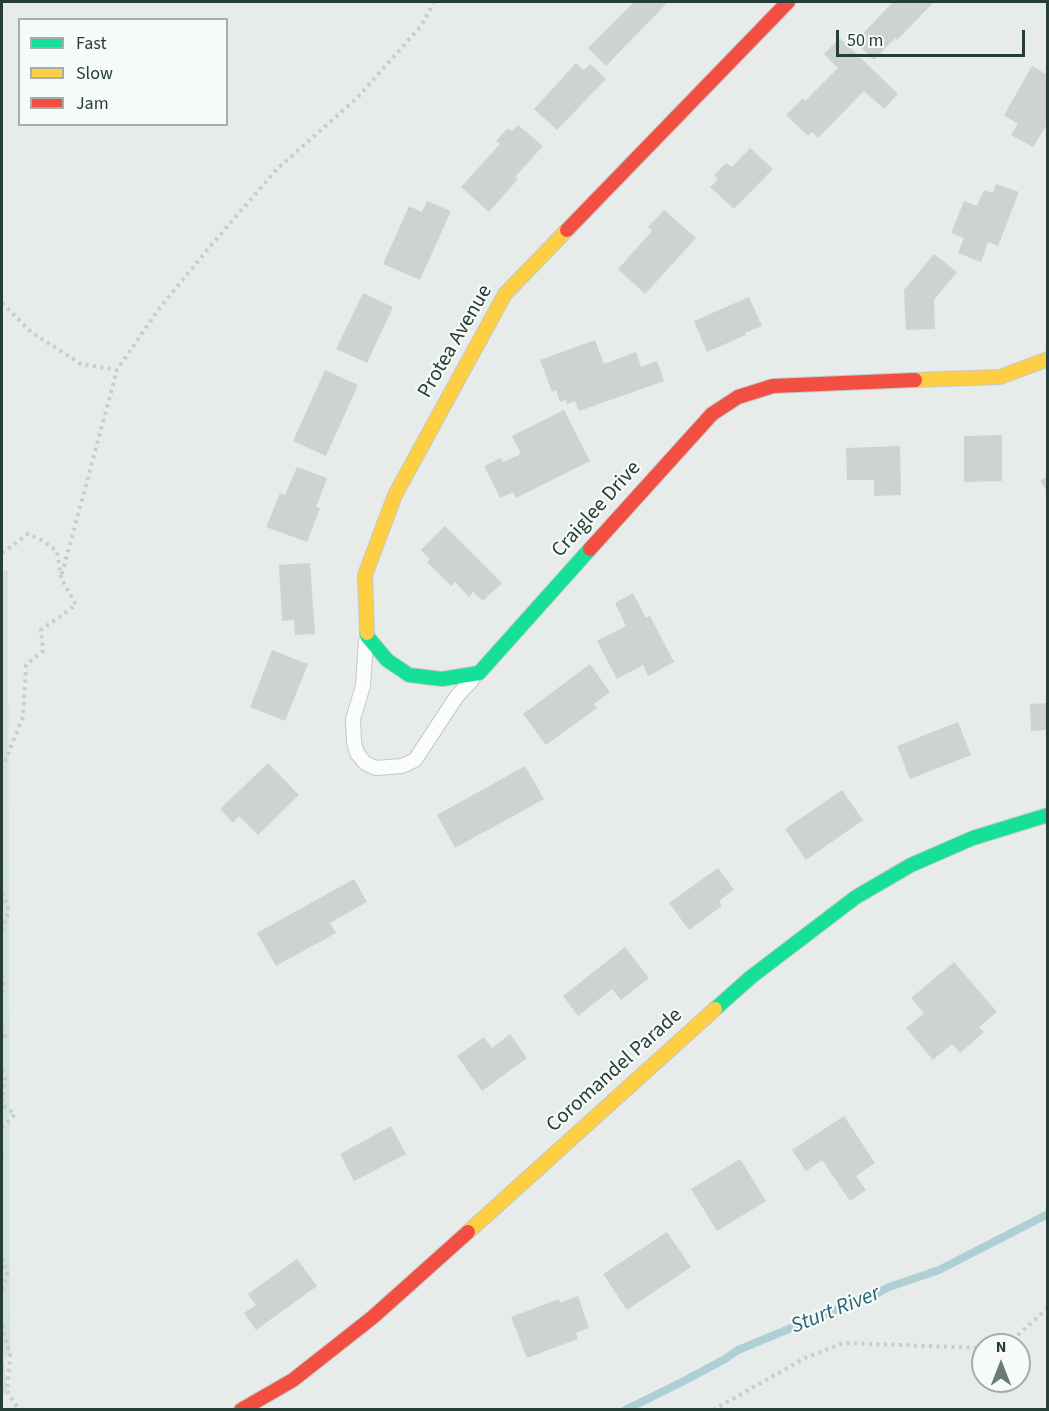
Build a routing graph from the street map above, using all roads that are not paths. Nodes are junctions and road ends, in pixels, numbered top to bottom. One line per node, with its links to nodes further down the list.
1 (788, 2): 3 (street, Protea Avenue)
2 (1047, 359): 4 (street, Craiglee Drive)
3 (367, 636): 4 (street); 4 (lane, Craiglee Drive)
4 (479, 673)
5 (1047, 815): 6 (street, Coromandel Parade)
6 (241, 1410)

